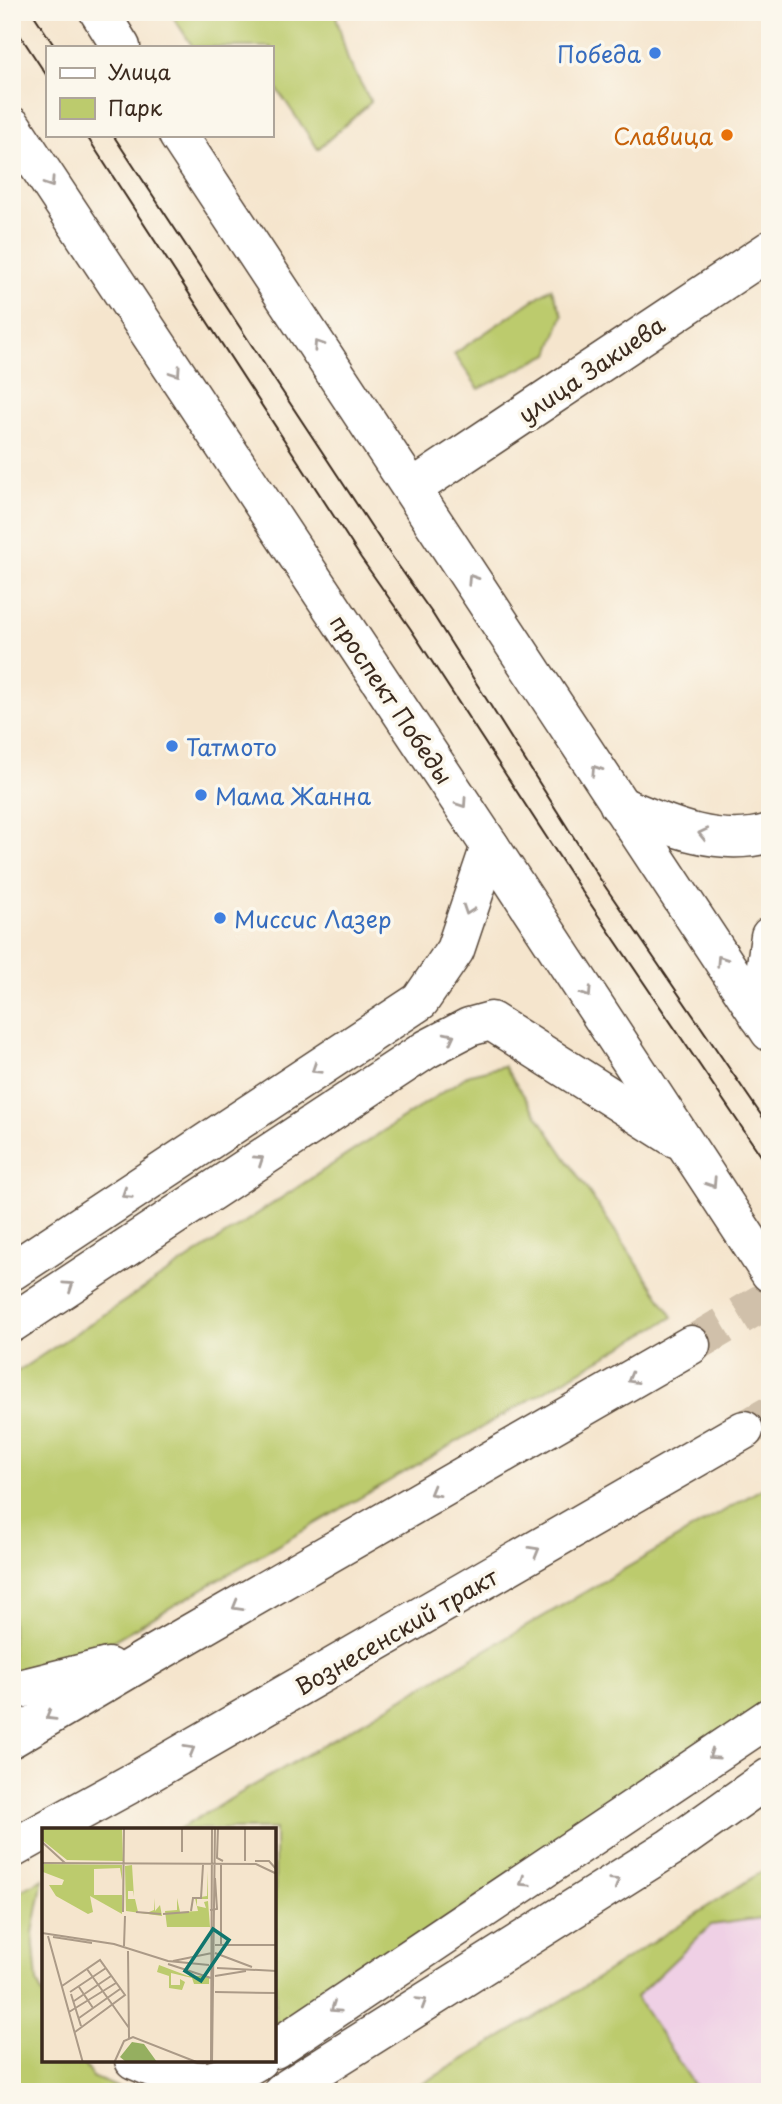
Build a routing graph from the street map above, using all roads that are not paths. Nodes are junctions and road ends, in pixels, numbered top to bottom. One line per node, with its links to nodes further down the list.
1 (99, 12): 2 (main road)
2 (120, 46)
3 (12, 126): 9 (main road, проспект Победы, one-way to 9)
4 (179, 136): 6 (main road, one-way to 4)
5 (770, 250): 6 (main road, улица Закиева)
6 (413, 488): 7 (main road, one-way to 6)
7 (619, 805): 8 (main road, one-way to 7); 11 (main road, one-way to 7)
8 (770, 833)
9 (490, 846): 12 (main road, проспект Победы, one-way to 12); 13 (main road, one-way to 13)
10 (770, 936): 11 (main road)
11 (764, 1024)
12 (687, 1145): 14 (main road, проспект Победы, one-way to 14); 15 (main road, one-way to 12)
13 (12, 1270)
14 (770, 1273)
15 (12, 1323)
16 (691, 1345): 18 (main road, one-way to 18)
17 (744, 1430): 23 (main road, Вознесенский тракт, one-way to 17)
18 (151, 1656): 19 (main road); 21 (main road, one-way to 21)
19 (12, 1691)
20 (770, 1717): 28 (main road, one-way to 28)
21 (12, 1738)
22 (770, 1777): 31 (main road, one-way to 22)
23 (130, 1784): 24 (main road, Вознесенский тракт); 25 (main road)
24 (50, 1828)
25 (99, 1828)
26 (42, 1832): 27 (main road, Вознесенский тракт)
27 (12, 1849)
28 (276, 2048)
29 (140, 2062): 30 (main road)
30 (255, 2062)
31 (282, 2092)

